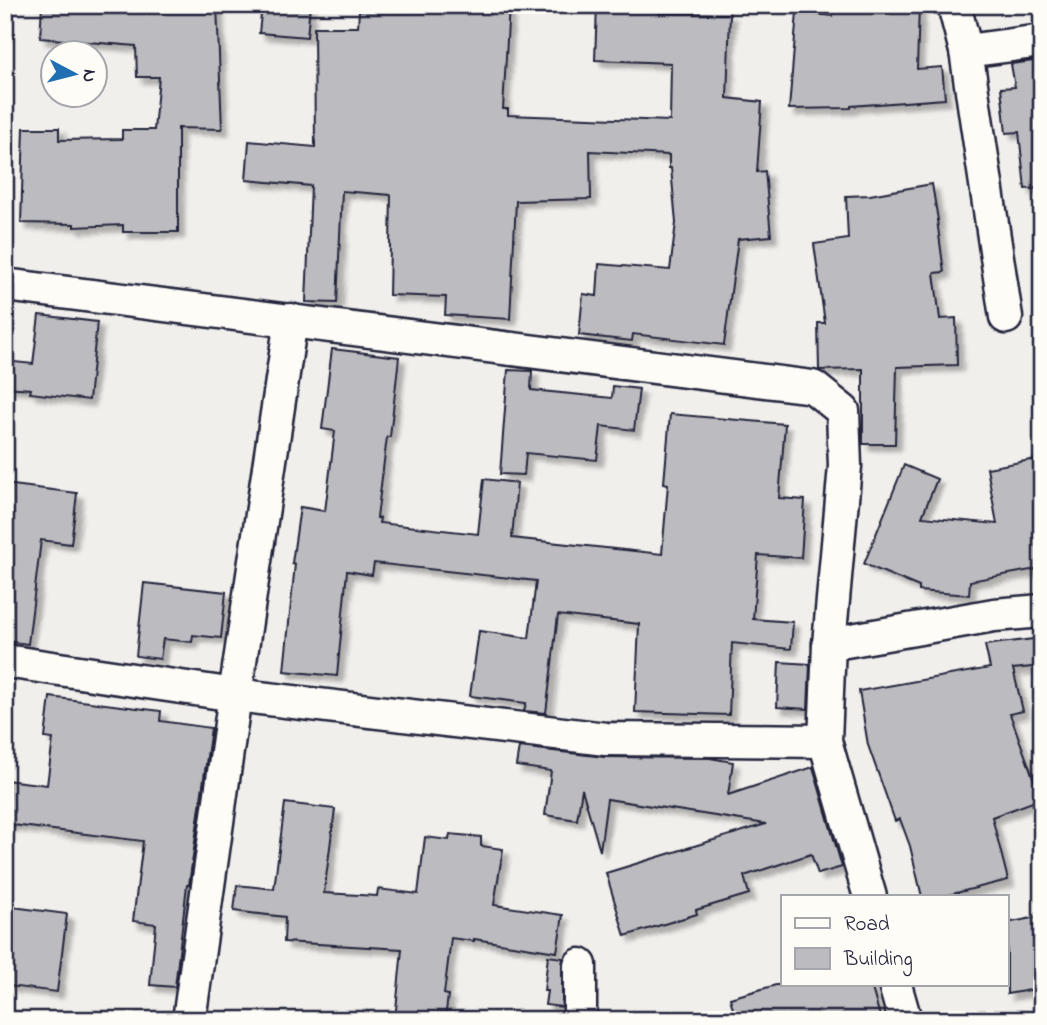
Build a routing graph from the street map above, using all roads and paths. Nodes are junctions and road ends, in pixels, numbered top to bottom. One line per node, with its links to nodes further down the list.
1 (954, 5): 3 (street)
2 (1042, 41): 3 (street)
3 (966, 51): 5 (street)
4 (5, 285): 6 (street)
5 (1006, 317)
6 (291, 320): 8 (street); 10 (street)
7 (1042, 611): 8 (street)
8 (829, 644): 11 (street)
9 (5, 662): 10 (street)
10 (235, 695): 11 (street); 15 (street)
11 (825, 741): 12 (street)
12 (869, 895)
13 (580, 965): 16 (street)
14 (895, 986): 17 (street)
15 (189, 1020)
16 (580, 1020)
17 (905, 1020)

